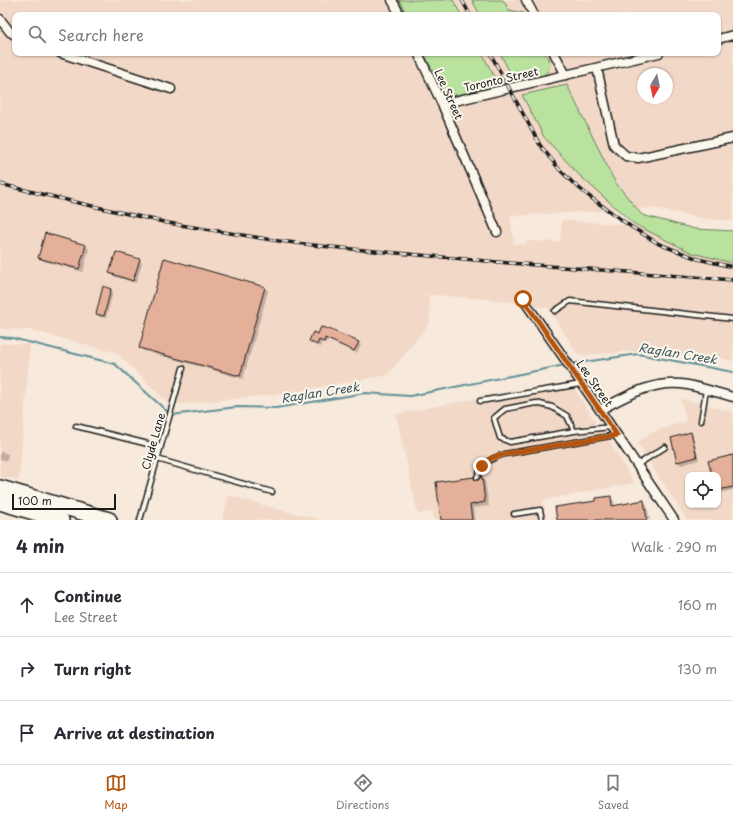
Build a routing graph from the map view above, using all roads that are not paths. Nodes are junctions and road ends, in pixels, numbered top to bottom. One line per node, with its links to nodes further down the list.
1 (392, 0): 3 (street)
2 (526, 0): 4 (street)
3 (398, 12)
4 (532, 12)
5 (0, 19): 6 (street)
6 (12, 33)
7 (733, 35): 8 (street)
8 (721, 38)
9 (69, 56): 15 (street)
10 (419, 56): 16 (street, Lee Street)
11 (556, 56): 14 (street)
12 (647, 56): 13 (street, Toronto Street)
13 (597, 68): 14 (street, Toronto Street); 17 (street)
14 (566, 75): 16 (street, Toronto Street)
15 (171, 89)
16 (442, 104): 18 (street, Lee Street)
17 (733, 138)
18 (497, 232)
19 (523, 299): 23 (street, Lee Street)
20 (555, 311): 21 (lane)
21 (733, 319)
22 (183, 368): 33 (lane, Clyde Lane)
23 (582, 384): 26 (lane); 27 (street, Lee Street)
24 (706, 390): 25 (street); 27 (street); 28 (lane)
25 (733, 397)
26 (480, 401)
27 (600, 410): 30 (street, Lee Street)
28 (701, 421)
29 (76, 426): 33 (lane)
30 (612, 427): 31 (lane); 32 (street, Lee Street)
31 (574, 431): 31 (lane)
32 (617, 435): 36 (street, Lee Street); 37 (lane)
33 (160, 447): 35 (lane, Clyde Lane)
34 (665, 447): 36 (lane)
35 (157, 459): 39 (lane); 45 (lane, Clyde Lane)
36 (637, 465): 47 (street, Lee Street)
37 (477, 477)
38 (0, 488): 42 (highway)
39 (272, 492)
40 (0, 502): 43 (highway)
41 (514, 514): 46 (lane)
42 (83, 516): 44 (highway)
43 (61, 520)
44 (109, 520)
45 (140, 520)
46 (542, 520)
47 (674, 520)

